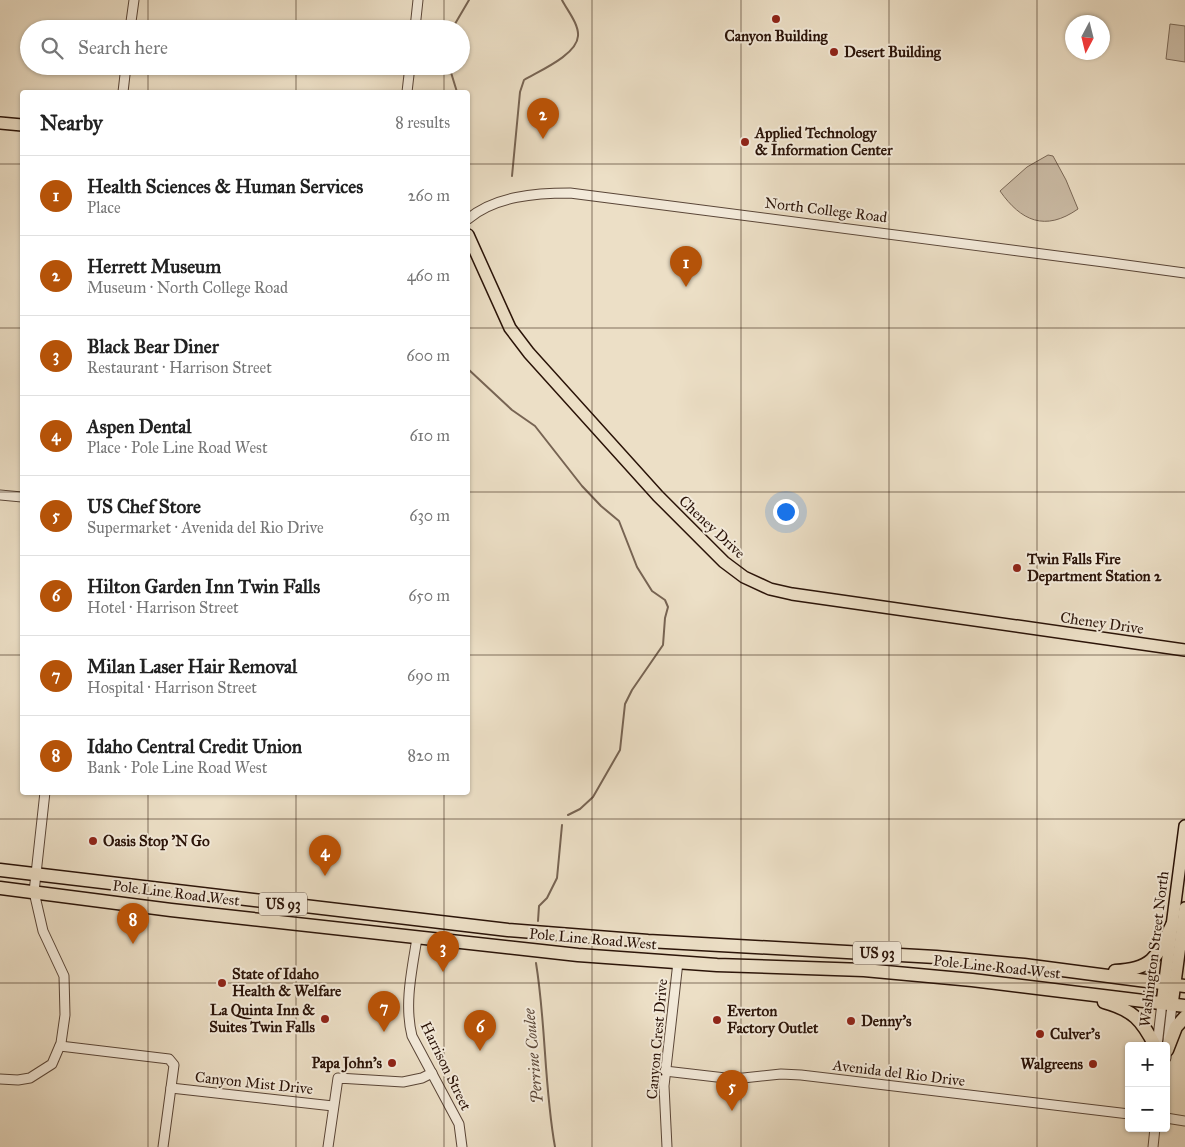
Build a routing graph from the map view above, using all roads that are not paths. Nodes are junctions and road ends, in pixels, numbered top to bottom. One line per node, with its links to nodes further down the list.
1 (134, 0): 3 (street)
2 (418, 0): 4 (street)
3 (131, 20)
4 (416, 20)
5 (125, 75): 7 (street)
6 (409, 75): 8 (street)
7 (123, 90)
8 (407, 90)
9 (0, 123): 10 (main road)
10 (20, 125)
11 (570, 193): 12 (street); 13 (street, North College Road); 15 (street, North College Road)
12 (470, 209)
13 (470, 218)
14 (470, 240): 18 (main road, Cheney Drive)
15 (1185, 273)
16 (0, 495): 17 (street)
17 (20, 497)
18 (1183, 649)
19 (45, 795): 22 (street)
20 (1185, 826): 26 (main road, Washington Street North)
21 (0, 870): 22 (highway, Pole Line Road West / US 93)
22 (36, 874): 24 (street); 29 (highway, Pole Line Road West / US 93)
23 (0, 888): 24 (highway, Pole Line Road West / US 93)
24 (34, 892): 27 (highway, Pole Line Road West / US 93); 37 (street)
25 (1185, 908): 26 (main road, Washington Street North)
26 (1180, 929): 29 (highway); 30 (main road, Washington Street North)
27 (417, 938): 28 (highway, Pole Line Road West / US 93); 39 (street, Harrison Street)
28 (678, 962): 31 (highway, Pole Line Road West / US 93); 38 (street, Canyon Crest Drive)
29 (1069, 971): 30 (highway, Pole Line Road West / US 93)
30 (1174, 984): 32 (main road, Washington Street North)
31 (1073, 992): 32 (highway, Pole Line Road West / US 93); 34 (highway)
32 (1173, 1005): 35 (street, Washington Street North)
33 (1185, 1017): 36 (highway)
34 (1156, 1042)
35 (1164, 1042)
36 (1167, 1042)
37 (60, 1046): 40 (street); 41 (street)
38 (665, 1071): 43 (street, Avenida del Rio Drive); 50 (street, Canyon Crest Drive)
39 (432, 1073): 42 (street); 49 (street, Harrison Street)
40 (0, 1078)
41 (171, 1088): 42 (street, Canyon Mist Drive); 47 (street)
42 (334, 1106): 48 (street)
43 (1125, 1114)
44 (1170, 1119): 45 (street)
45 (1185, 1121)
46 (1155, 1132): 51 (street)
47 (163, 1147)
48 (328, 1147)
49 (462, 1147)
50 (667, 1147)
51 (1153, 1147)

